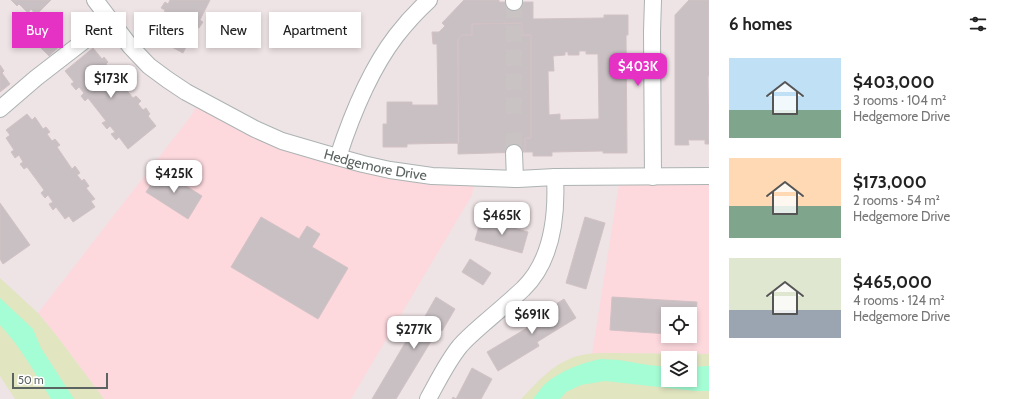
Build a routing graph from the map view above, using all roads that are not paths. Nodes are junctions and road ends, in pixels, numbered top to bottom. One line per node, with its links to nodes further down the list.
1 (95, 0): 4 (street, Hedgemore Drive)
2 (429, 0): 9 (street)
3 (653, 0): 12 (street)
4 (104, 12)
5 (126, 41): 9 (street, Hedgemore Drive)
6 (74, 48): 7 (street)
7 (0, 109)
8 (514, 153): 13 (street)
9 (338, 157): 13 (street, Hedgemore Drive)
10 (709, 176): 12 (street, Hedgemore Drive)
11 (555, 177): 12 (street, Hedgemore Drive); 13 (street, Hedgemore Drive); 14 (street)
12 (653, 177)
13 (515, 179)
14 (428, 399)

